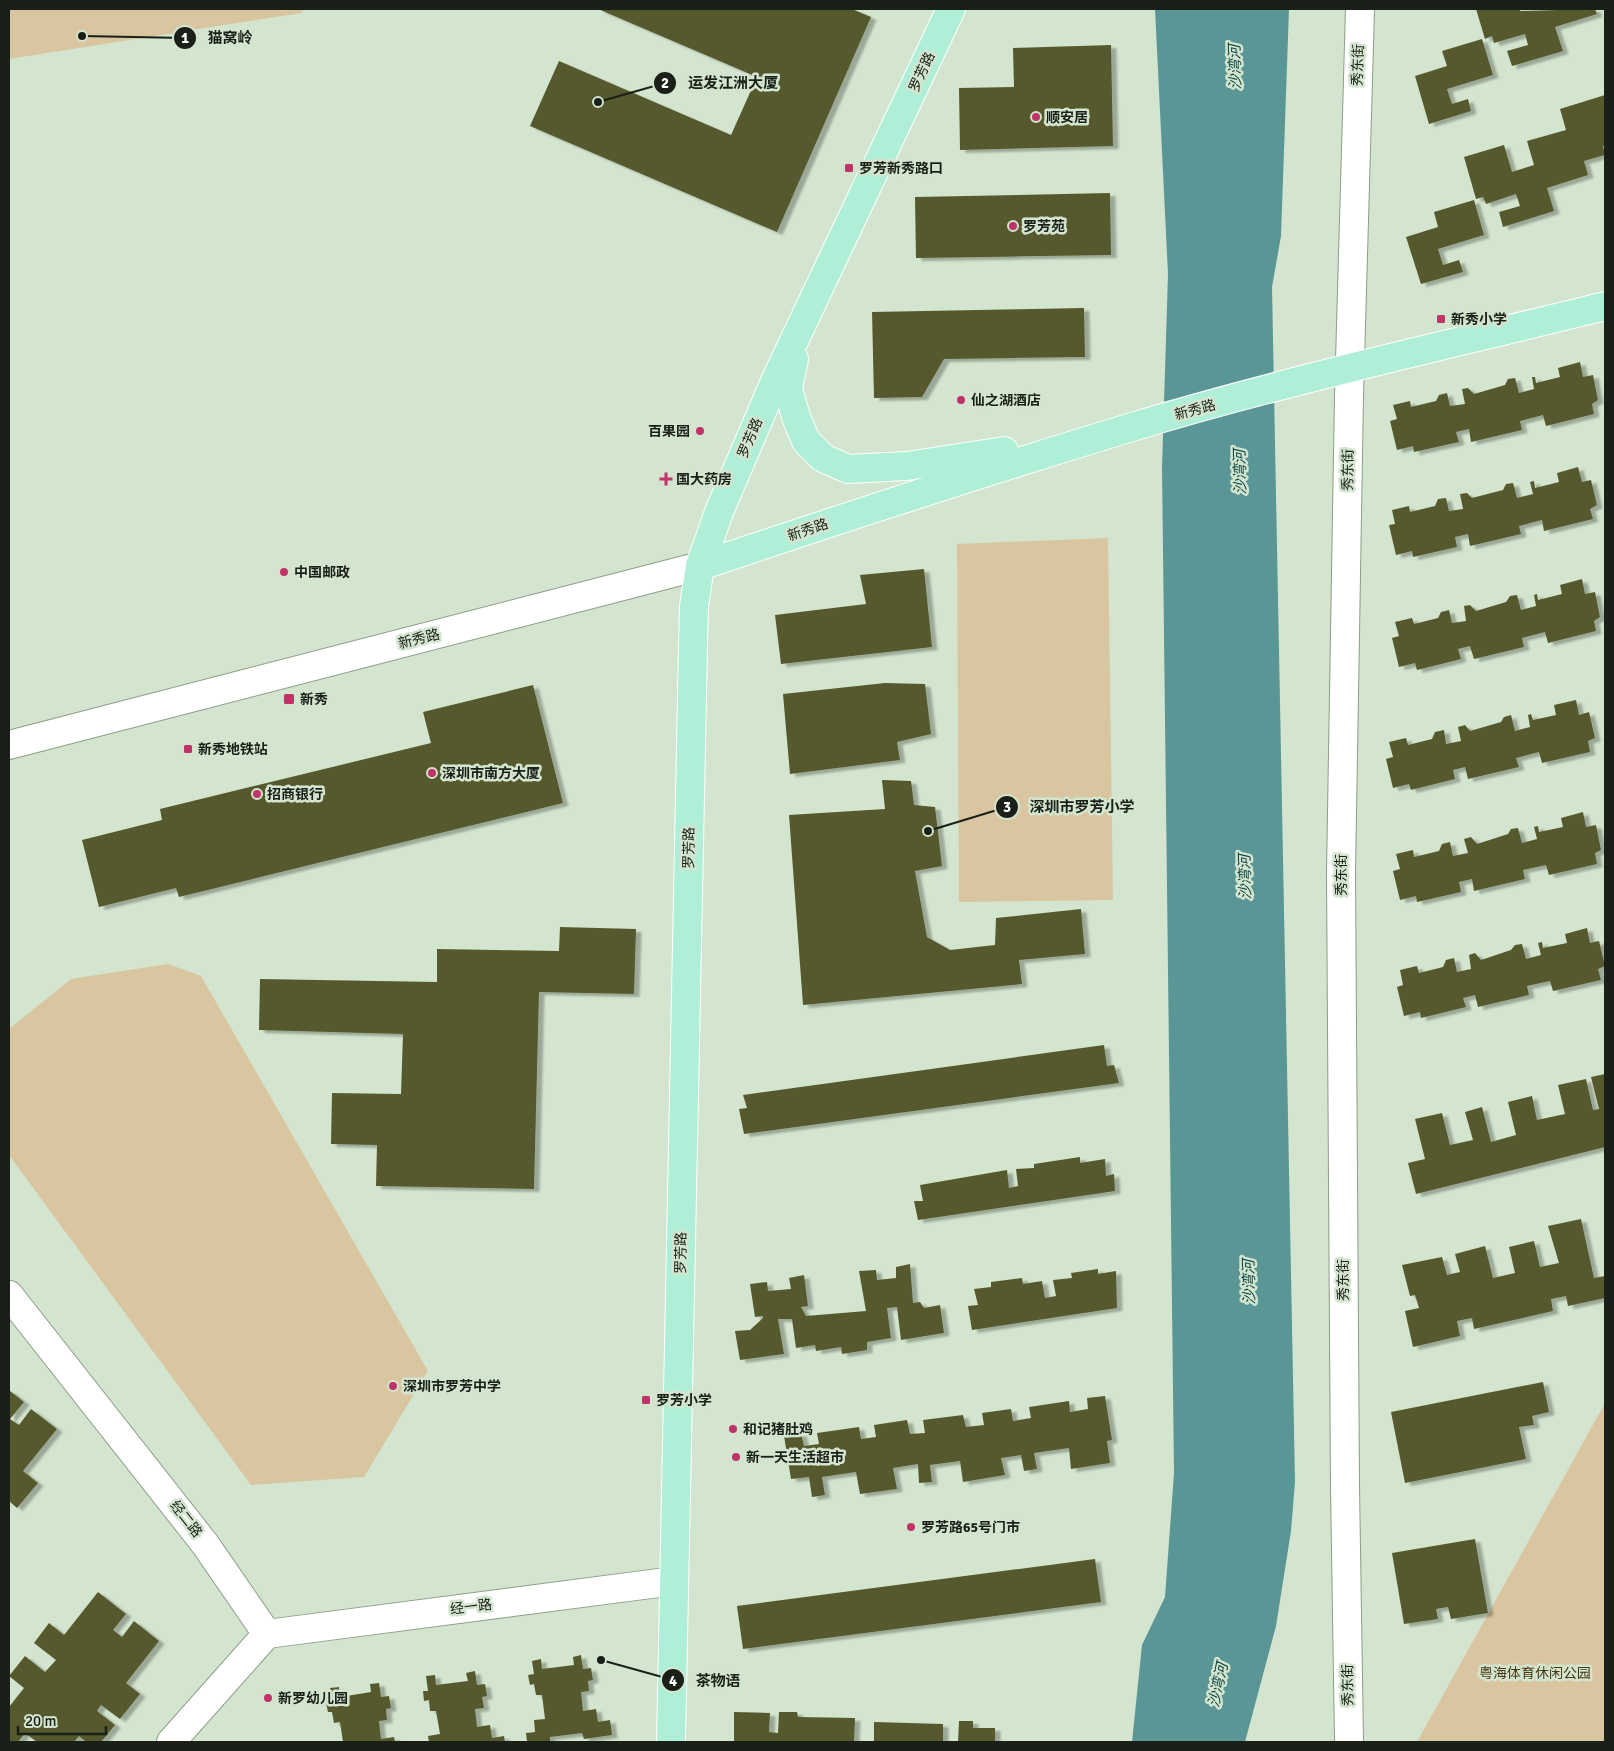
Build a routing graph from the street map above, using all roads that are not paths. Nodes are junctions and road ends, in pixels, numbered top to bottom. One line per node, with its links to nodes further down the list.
1 (951, 9): 4 (main road, 罗芳路)
2 (1360, 9): 5 (street, 秀东街)
3 (1605, 306): 5 (main road, 新秀路)
4 (800, 327): 6 (main road); 7 (main road, 罗芳路)
5 (1350, 369): 6 (main road, 新秀路); 12 (street, 秀东街)
6 (1107, 435): 7 (main road, 新秀路)
7 (700, 566): 8 (street, 新秀路); 10 (main road, 罗芳路)
8 (9, 745)
9 (9, 1295): 11 (street, 经二路)
10 (674, 1580): 11 (street, 经一路); 14 (main road, 罗芳路)
11 (267, 1634): 13 (street)
12 (1349, 1741)
13 (171, 1742)
14 (671, 1742)

